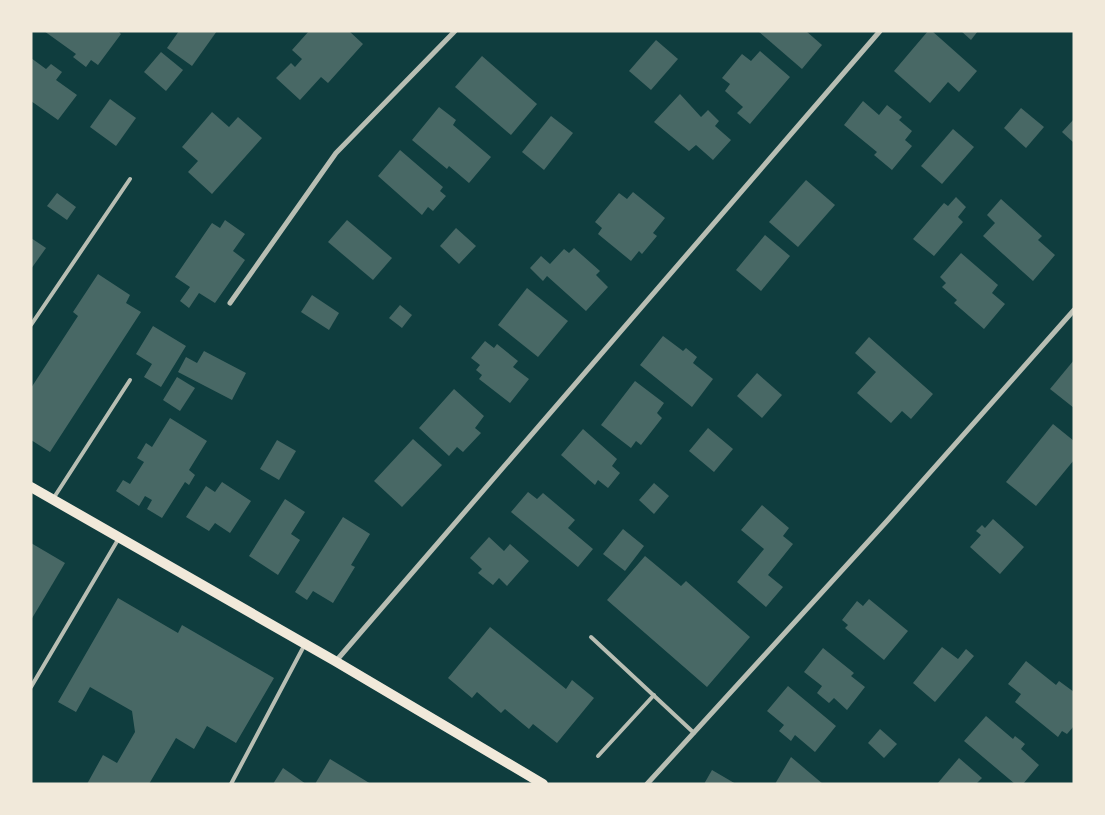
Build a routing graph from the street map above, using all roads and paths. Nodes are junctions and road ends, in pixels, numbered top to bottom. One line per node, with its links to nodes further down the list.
1 (454, 31): 4 (street)
2 (880, 31): 13 (street)
3 (130, 179): 6 (lane)
4 (230, 304)
5 (1074, 310): 16 (street)
6 (31, 324)
7 (130, 380): 9 (lane)
8 (31, 487): 9 (main road)
9 (53, 499): 10 (main road)
10 (120, 538): 12 (main road); 14 (lane)
11 (591, 637): 15 (lane)
12 (306, 644): 13 (main road); 18 (lane)
13 (335, 661): 19 (main road)
14 (31, 687)
15 (654, 695): 16 (lane); 17 (lane)
16 (694, 733): 20 (street)
17 (598, 756)
18 (232, 784)
19 (543, 784)
20 (647, 784)

